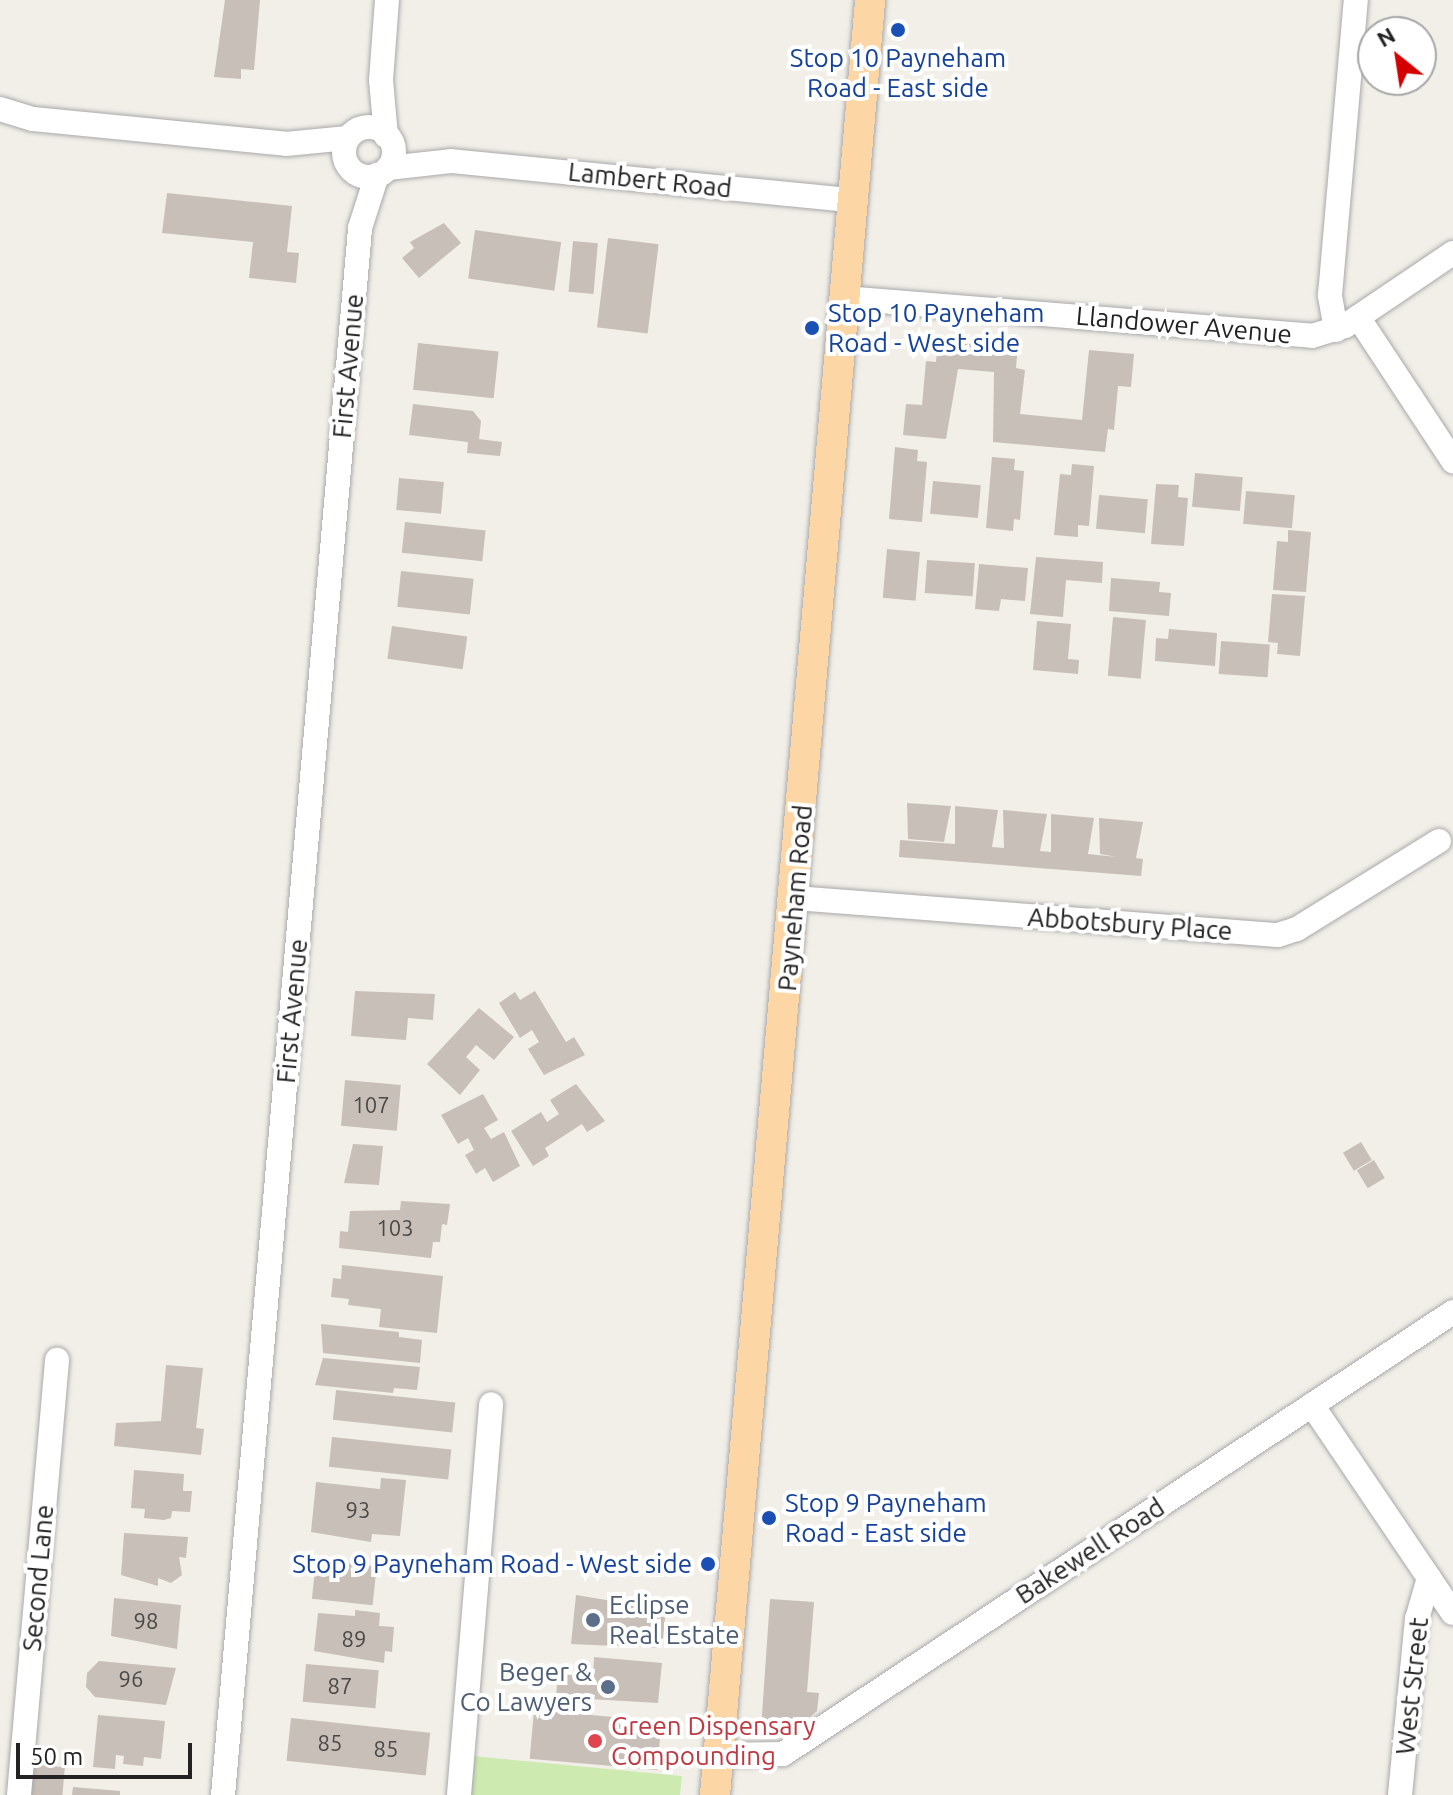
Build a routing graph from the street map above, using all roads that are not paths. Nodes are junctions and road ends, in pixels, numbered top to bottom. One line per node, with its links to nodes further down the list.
1 (387, 0): 4 (street)
2 (870, 0): 14 (main road, Payneham Road)
3 (1356, 0): 19 (street)
4 (381, 80): 8 (street); 9 (street)
5 (0, 109): 6 (street)
6 (33, 119): 7 (street); 10 (street)
7 (0, 123)
8 (355, 134): 9 (street); 10 (street); 12 (street)
9 (388, 138): 11 (street, Lambert Road); 13 (street)
10 (286, 144): 12 (street)
11 (451, 161): 13 (street, Lambert Road); 14 (street, Lambert Road)
12 (349, 167): 13 (street); 15 (street, First Avenue)
13 (382, 172): 15 (street, First Avenue)
14 (850, 200): 17 (main road, Payneham Road)
15 (360, 228): 31 (street, First Avenue)
16 (1453, 253): 18 (street, Llandower Avenue)
17 (844, 298): 19 (street, Llandower Avenue); 22 (main road, Payneham Road)
18 (1358, 317): 19 (street, Llandower Avenue); 20 (street)
19 (1336, 330)
20 (1453, 461)
21 (1439, 841): 22 (street, Abbotsbury Place)
22 (795, 898): 29 (main road, Payneham Road)
23 (1453, 1312): 26 (street, Bakewell Road)
24 (57, 1360): 30 (street, Second Lane)
25 (491, 1404): 32 (street)
26 (1312, 1405): 27 (street); 29 (street, Bakewell Road)
27 (1429, 1578): 28 (street); 34 (street, West Street)
28 (1453, 1613)
29 (718, 1755): 33 (main road, Payneham Road)
30 (19, 1795)
31 (223, 1795)
32 (459, 1795)
33 (715, 1795)
34 (1400, 1795)

